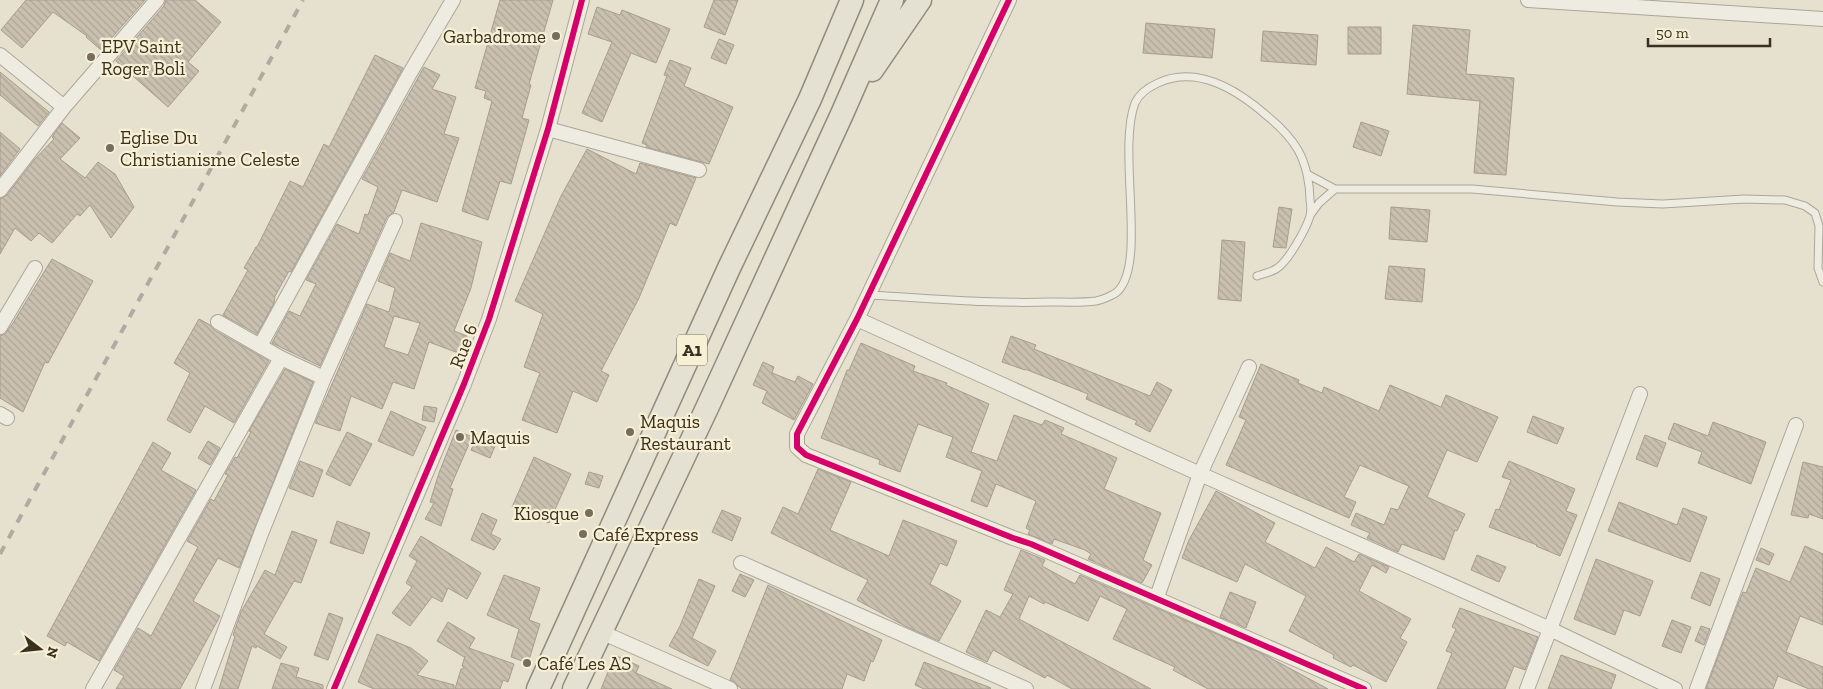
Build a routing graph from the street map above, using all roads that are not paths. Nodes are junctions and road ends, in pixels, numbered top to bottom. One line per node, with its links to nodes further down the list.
1 (157, 0): 11 (street)
2 (453, 0): 27 (street)
3 (582, 0): 13 (street, Rue 6)
4 (892, 0): 12 (main road, A1)
5 (920, 0): 12 (main road)
6 (1009, 0): 23 (street)
7 (1528, 0): 9 (street)
8 (850, 4): 41 (main road, A1)
9 (1823, 19)
10 (0, 54): 11 (street)
11 (64, 107): 17 (street)
12 (842, 114): 37 (main road, A1)
13 (548, 130): 14 (street); 40 (street, Rue 6)
14 (698, 170)
15 (1307, 174): 16 (lane); 18 (lane); 23 (lane)
16 (1335, 189): 18 (lane); 22 (lane)
17 (0, 190)
18 (1311, 214): 21 (lane)
19 (395, 221): 30 (street)
20 (35, 268): 26 (street)
21 (1257, 276)
22 (1823, 282)
23 (868, 295): 24 (street)
24 (856, 319): 33 (street); 35 (street)
25 (218, 322): 27 (street)
26 (0, 327)
27 (260, 346): 28 (street)
28 (281, 358): 30 (street); 38 (street)
29 (1249, 367): 33 (street)
30 (324, 378): 39 (street)
31 (1640, 394): 36 (street)
32 (1796, 425): 48 (street)
33 (1200, 474): 35 (street); 36 (street)
34 (740, 563): 44 (street)
35 (1157, 597): 45 (street)
36 (1550, 629): 46 (street); 47 (street)
37 (601, 632): 42 (main road, A1); 43 (street)
38 (93, 689)
39 (203, 689)
40 (334, 689)
41 (538, 689)
42 (574, 689)
43 (730, 689)
44 (1026, 689)
45 (1364, 689)
46 (1527, 689)
47 (1675, 689)
48 (1697, 689)

